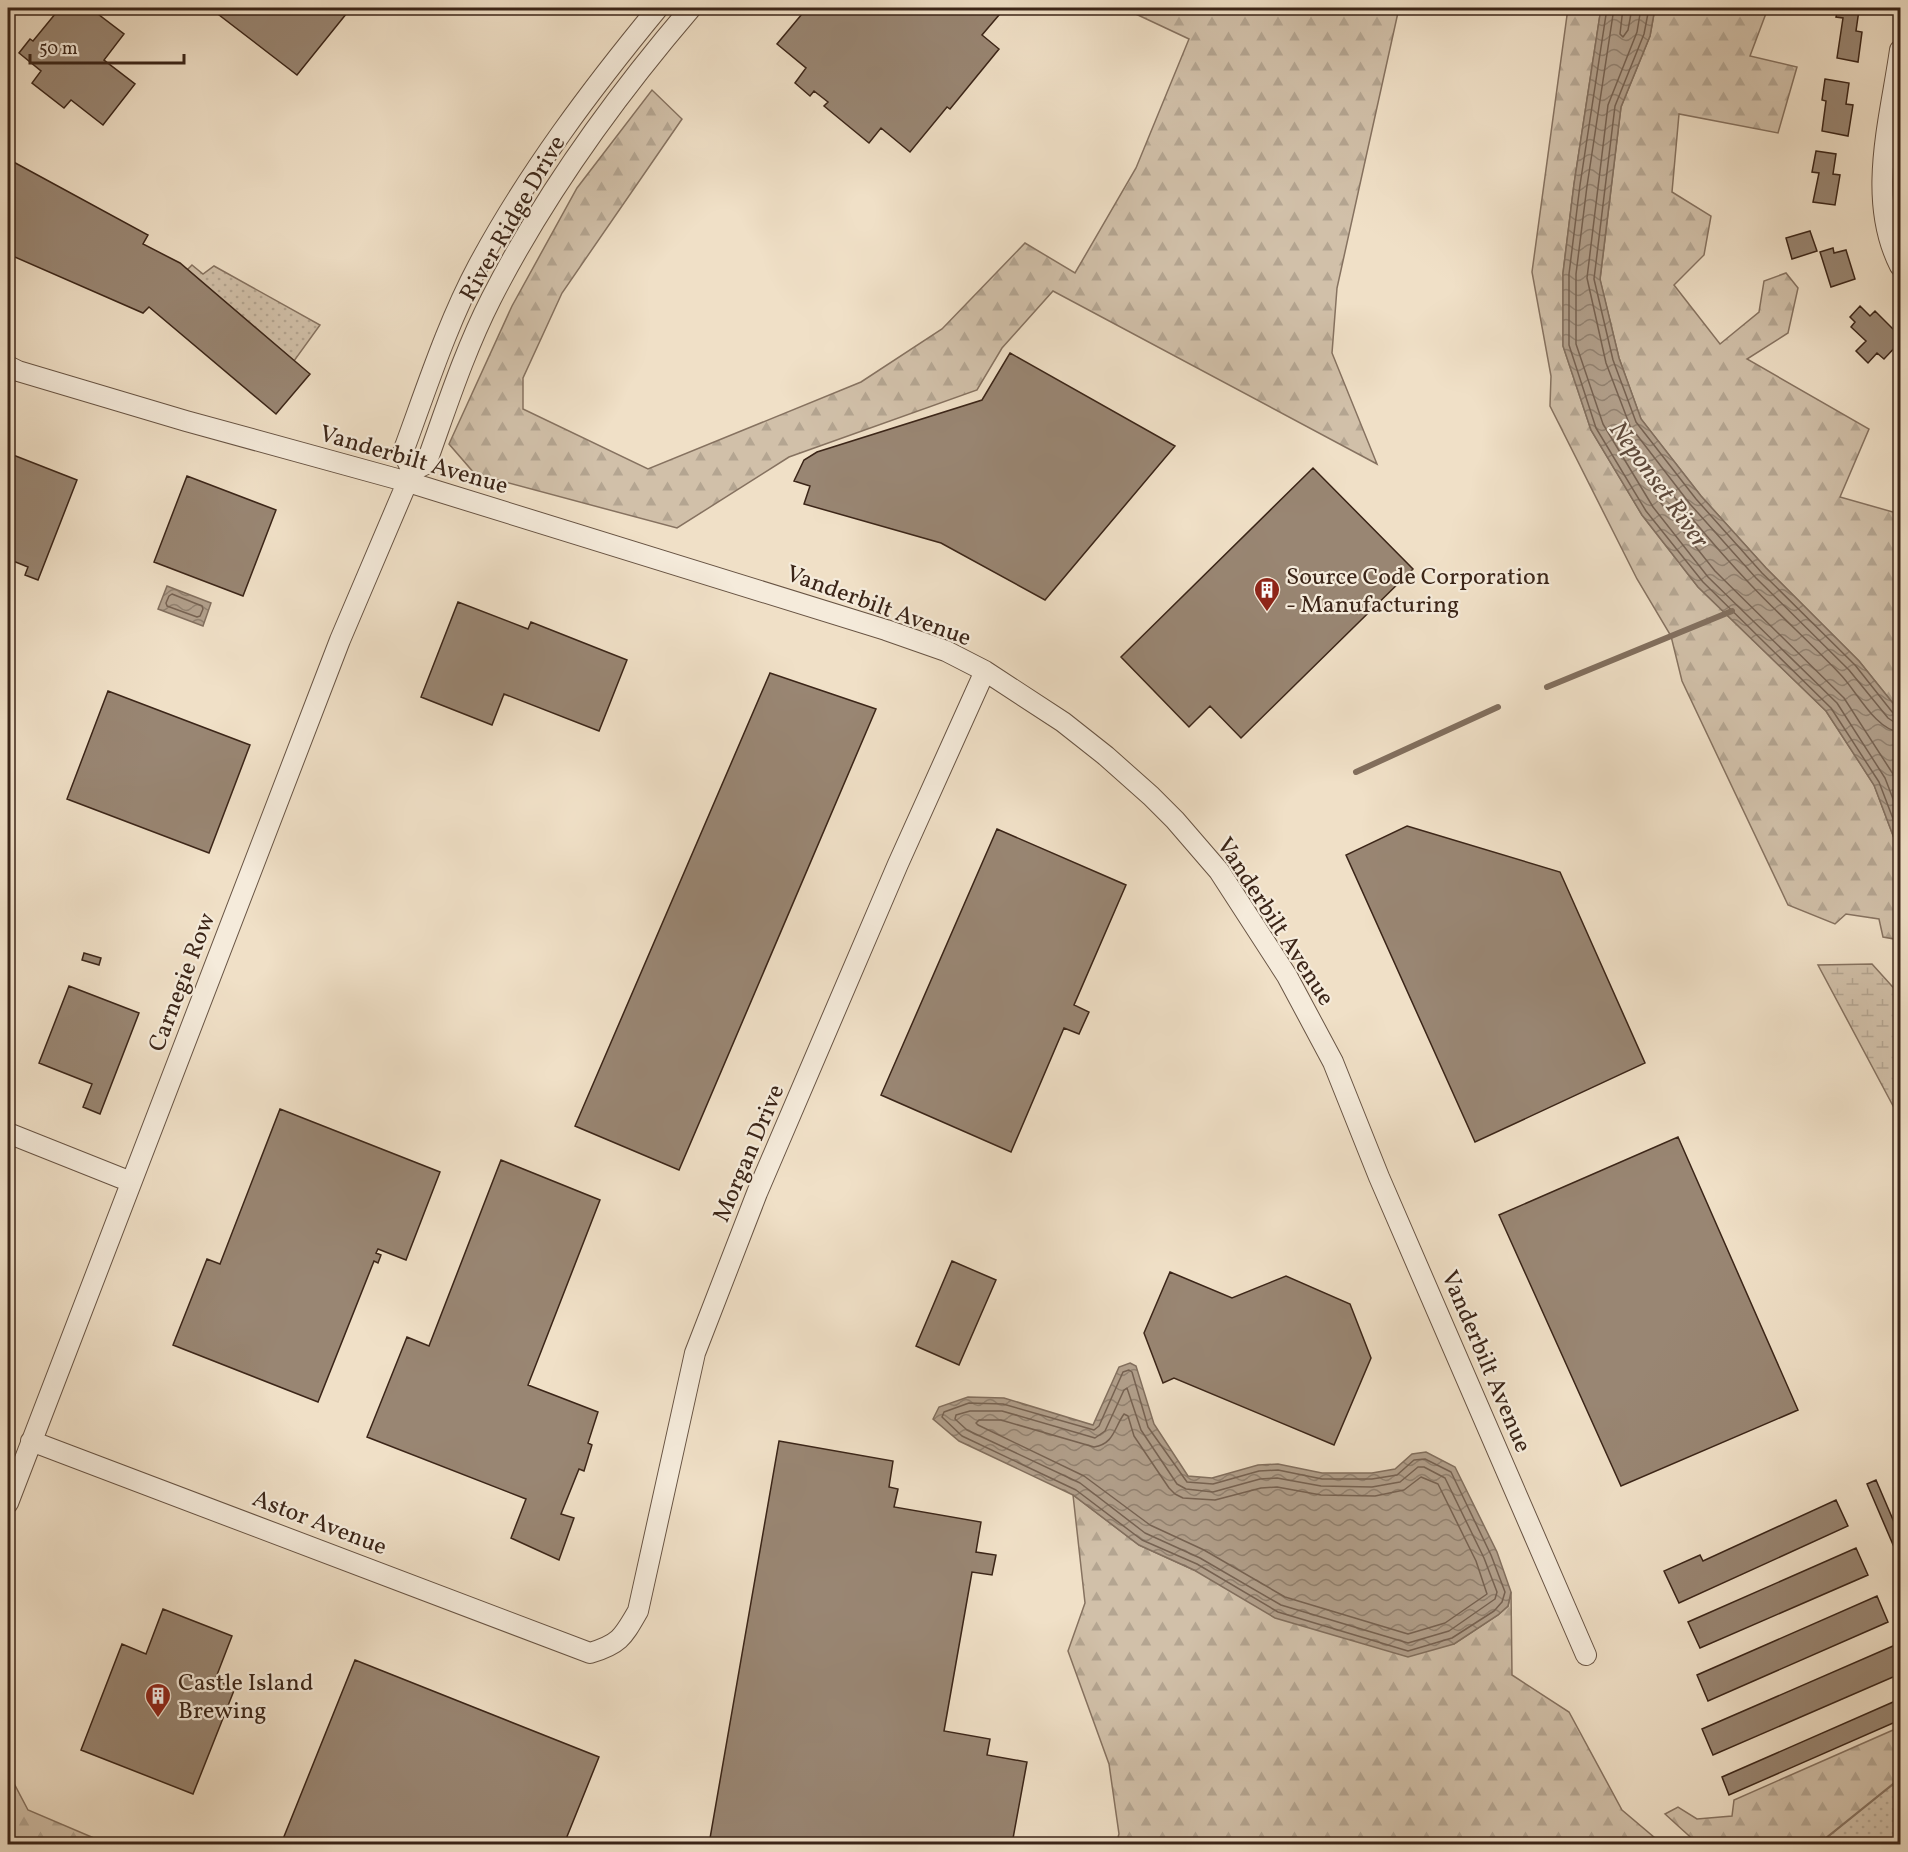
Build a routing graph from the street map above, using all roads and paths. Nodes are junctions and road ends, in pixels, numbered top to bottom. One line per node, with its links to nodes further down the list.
1 (658, 8): 6 (street, River Ridge Drive)
2 (691, 8): 6 (street, River Ridge Drive)
3 (1900, 50): 4 (street)
4 (1900, 266)
5 (8, 366): 6 (street, Vanderbilt Avenue)
6 (410, 477): 7 (street, Vanderbilt Avenue); 9 (street, Carnegie Row)
7 (985, 671): 12 (street, Morgan Drive); 13 (street, Vanderbilt Avenue)
8 (8, 1133): 9 (street)
9 (131, 1182): 10 (street, Carnegie Row)
10 (32, 1441): 11 (street, Carnegie Row); 12 (street, Astor Avenue)
11 (8, 1503)
12 (590, 1653)
13 (1586, 1655)

